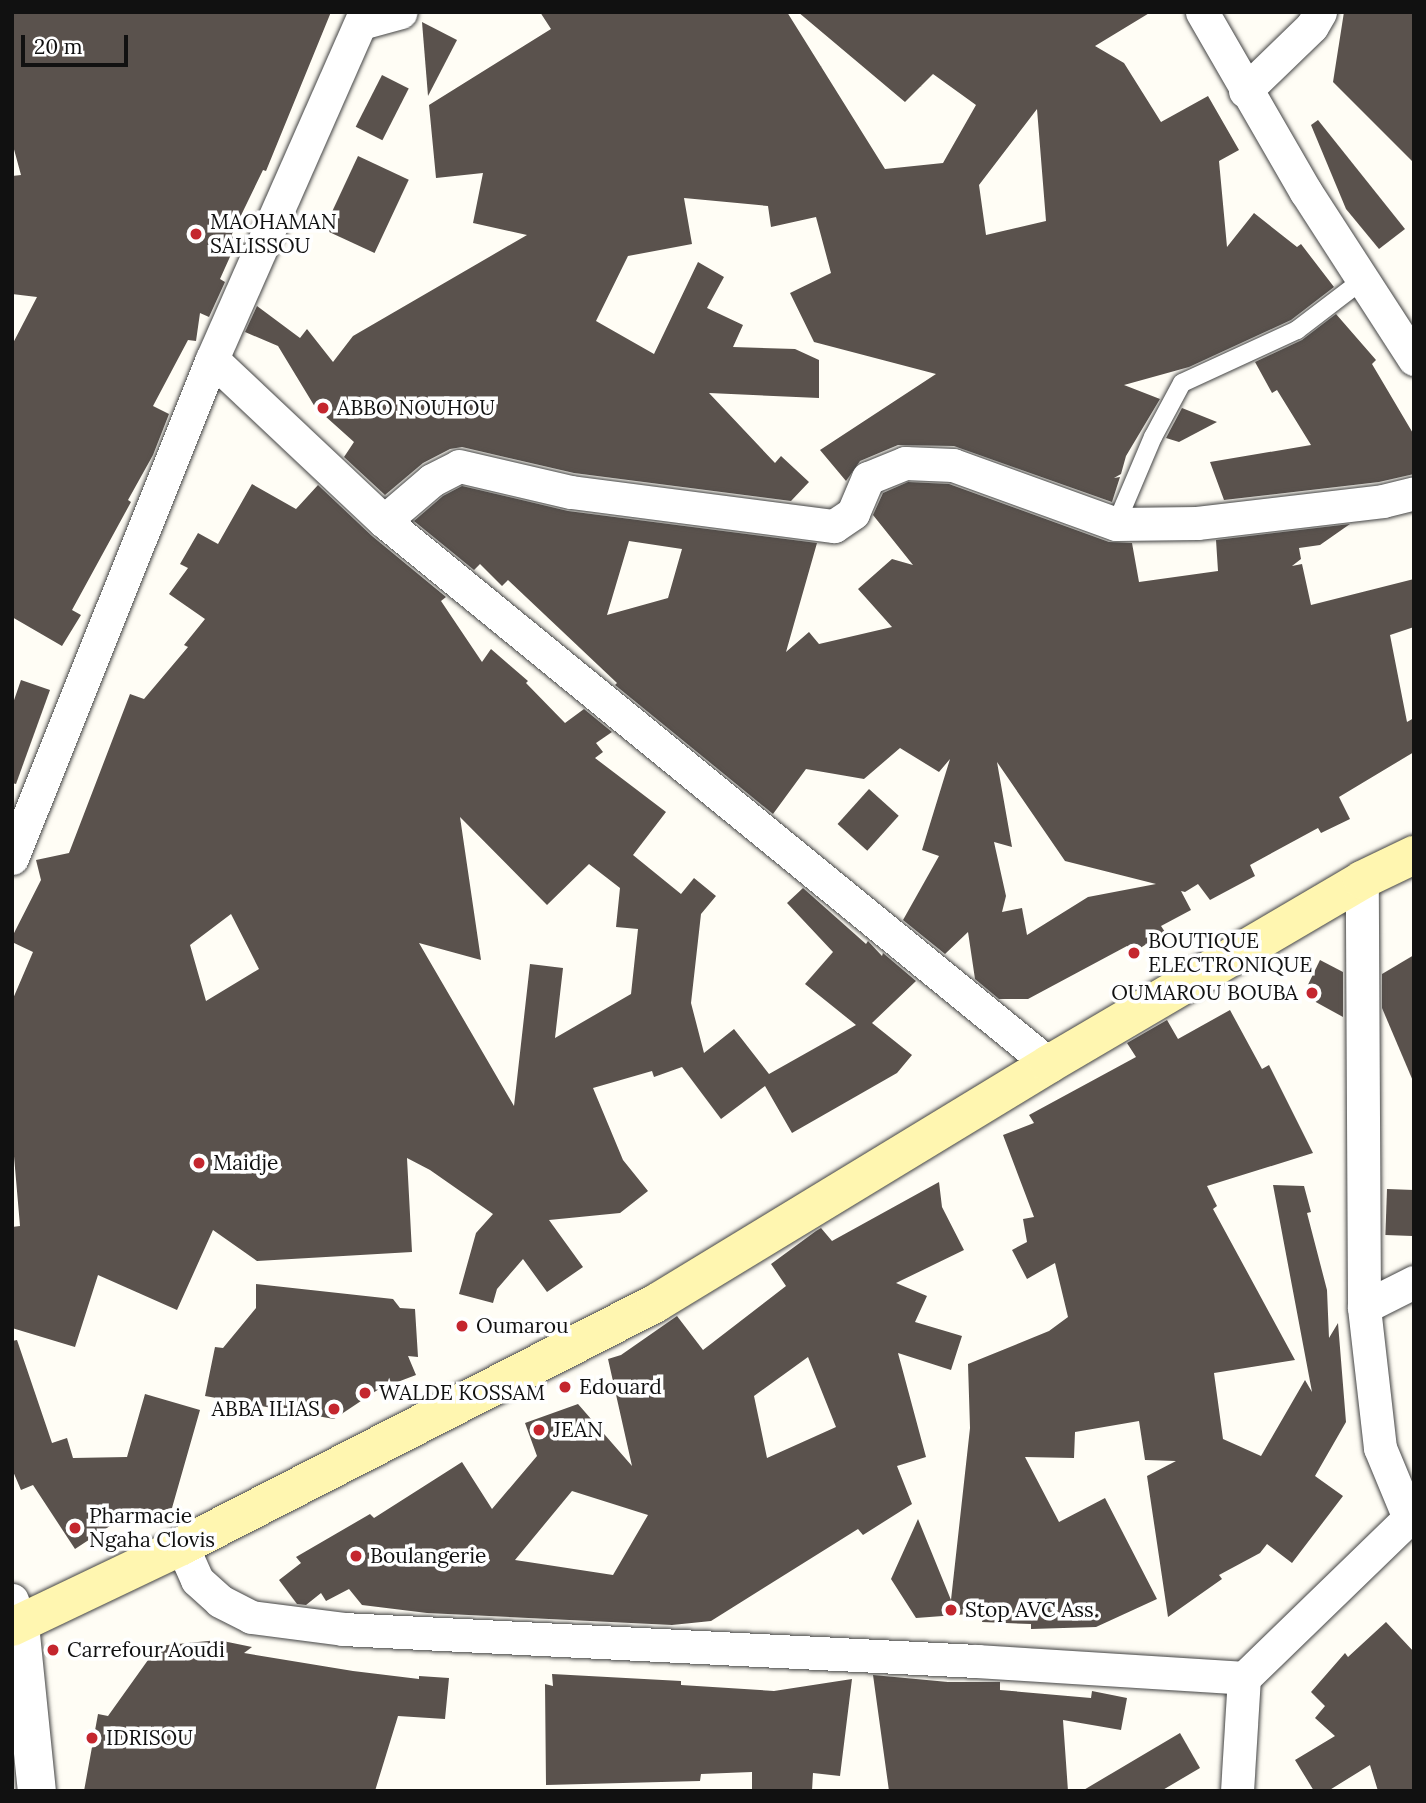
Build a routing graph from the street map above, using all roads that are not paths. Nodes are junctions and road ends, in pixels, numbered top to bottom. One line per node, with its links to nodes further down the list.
1 (401, 12): 4 (street)
2 (1202, 12): 5 (street)
3 (1320, 12): 5 (street)
4 (363, 17): 7 (street)
5 (1245, 91): 6 (street)
6 (1361, 281): 8 (street); 11 (lane)
7 (212, 359): 10 (street); 13 (street)
8 (1414, 359)
9 (1414, 493): 11 (street)
10 (384, 521): 11 (street); 15 (street)
11 (1116, 524)
12 (1414, 855): 14 (main road)
13 (12, 858)
14 (1362, 880): 15 (main road); 17 (street)
15 (1049, 1064): 19 (main road)
16 (1414, 1282): 17 (street)
17 (1364, 1307): 18 (street)
18 (1411, 1521): 21 (street)
19 (182, 1546): 20 (main road); 21 (street)
20 (15, 1617): 22 (street)
21 (1244, 1678): 23 (street)
22 (37, 1791)
23 (1237, 1791)

